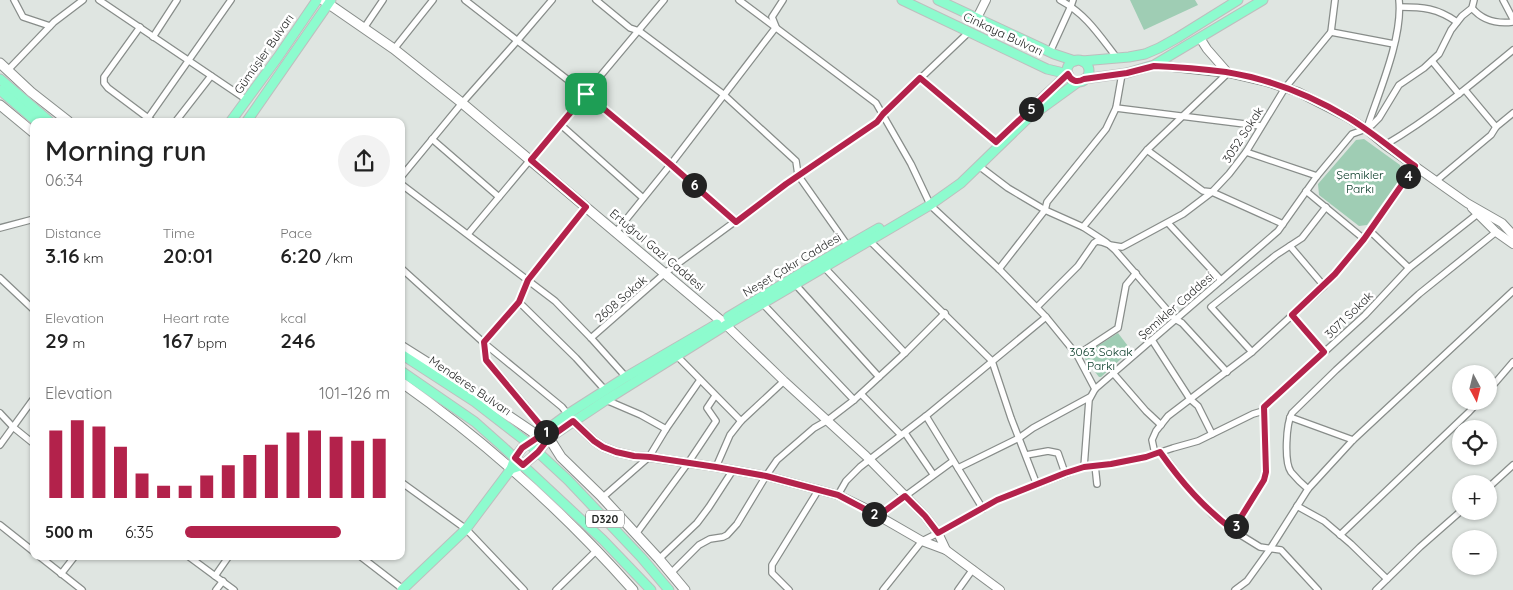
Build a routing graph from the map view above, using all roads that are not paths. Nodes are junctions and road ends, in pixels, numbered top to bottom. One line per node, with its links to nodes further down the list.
1 (14, 0): 31 (street)
2 (83, 0): 31 (street)
3 (99, 0): 32 (street)
4 (177, 0): 38 (street)
5 (231, 0): 46 (street)
6 (317, 0): 64 (main road, Gümüşler Bulvarı)
7 (383, 0): 34 (street)
8 (433, 0): 42 (street)
9 (465, 0): 40 (street)
10 (551, 0): 40 (street)
11 (596, 0): 35 (street)
12 (664, 0): 35 (street)
13 (739, 0): 33 (street)
14 (783, 0): 33 (street)
15 (902, 0): 36 (main road, Cinkaya Bulvarı)
16 (938, 0): 28 (main road, Cinkaya Bulvarı)
17 (986, 0): 28 (street)
18 (1060, 0): 25 (street)
19 (1238, 0): 45 (main road, Cinkaya Bulvarı)
20 (1263, 0): 39 (main road)
21 (1335, 0): 37 (street)
22 (1473, 0): 27 (street)
23 (1503, 0): 29 (street)
24 (327, 1): 34 (main road, Ertuğrul Gazi Caddesi); 78 (main road, Gümüşler Bulvarı)
25 (1072, 3): 44 (street); 45 (street)
26 (1399, 3): 30 (street); 41 (street)
27 (1472, 8): 29 (street); 30 (street, Şemikler Caddesi)
28 (977, 18): 44 (main road, Cinkaya Bulvarı)
29 (1513, 20)
30 (1457, 22): 48 (street, Şemikler Caddesi)
31 (50, 26): 51 (street)
32 (140, 27): 38 (street); 74 (street)
33 (776, 27): 63 (street); 69 (street)
34 (364, 28): 42 (main road, Ertuğrul Gazi Caddesi)
35 (639, 31): 62 (street); 63 (street)
36 (969, 32): 53 (main road, Cinkaya Bulvarı); 56 (street, 2608 Sokak)
37 (1331, 32): 41 (street); 59 (street, 3052 Sokak)
38 (153, 36): 46 (street)
39 (1200, 38): 50 (main road); 52 (street)
40 (517, 42): 62 (street); 65 (street)
41 (1394, 44): 82 (street)
42 (394, 48): 65 (main road, Ertuğrul Gazi Caddesi)
43 (1513, 50): 61 (street)
44 (1050, 52): 47 (main road, Cinkaya Bulvarı)
45 (1117, 58): 47 (main road, Cinkaya Bulvarı)
46 (189, 61): 55 (street); 75 (street)
47 (1079, 61): 53 (main road); 58 (main road)
48 (1432, 61): 61 (street); 82 (street, Şemikler Caddesi)
49 (0, 63): 51 (main road)
50 (1154, 66): 52 (street); 54 (main road)
51 (8, 70): 73 (main road)
52 (1228, 72): 59 (street); 70 (street)
53 (1068, 74): 58 (main road); 85 (main road, Neşet Çakır Caddesi)
54 (1122, 74): 58 (main road); 67 (street)
55 (211, 76): 64 (street); 76 (street)
56 (920, 78): 69 (street, 2608 Sokak); 85 (street)
57 (0, 79): 72 (main road)
58 (1081, 80): 91 (main road, Neşet Çakır Caddesi)
59 (1285, 88): 80 (street, 3052 Sokak); 82 (street)
60 (0, 90): 71 (main road)
61 (1462, 92): 81 (street); 86 (street)
62 (586, 94): 79 (street); 90 (street)
63 (723, 94): 90 (street); 94 (street)
64 (247, 100): 77 (main road, Gümüşler Bulvarı)
65 (462, 103): 84 (street); 89 (main road, Ertuğrul Gazi Caddesi)
66 (0, 106): 83 (main road)
67 (1116, 108): 70 (street); 105 (street)
68 (1513, 113): 81 (street)
69 (883, 114): 94 (street, 2608 Sokak); 102 (street)
70 (1182, 116): 80 (street); 87 (street)
71 (33, 118)
72 (46, 118)
73 (64, 118)
74 (146, 118)
75 (150, 118)
76 (178, 118)
77 (233, 118)
78 (249, 118)
79 (561, 125): 89 (street); 101 (street)
80 (1260, 126): 88 (street, 3052 Sokak)
81 (1496, 127): 96 (street)
82 (1366, 129): 86 (street); 95 (street, Şemikler Caddesi)
83 (30, 131)
84 (432, 140): 93 (street); 100 (street)
85 (996, 142): 102 (main road, Neşet Çakır Caddesi)
86 (1385, 145): 92 (street)
87 (1147, 150): 99 (street); 111 (street)
88 (1246, 152): 95 (street); 99 (street, 3052 Sokak)
89 (531, 160): 100 (street); 103 (main road, Ertuğrul Gazi Caddesi)
90 (670, 164): 101 (street); 108 (street)
91 (979, 166): 102 (main road, Neşet Çakır Caddesi); 105 (street)
92 (1415, 166): 96 (street); 113 (street)
93 (405, 172)
94 (798, 176): 108 (street, 2608 Sokak); 122 (street)
95 (1317, 176): 98 (street, Şemikler Caddesi)
96 (1436, 181): 106 (street)
97 (405, 187): 116 (street)
98 (1306, 191): 104 (street); 110 (street, Şemikler Caddesi)
99 (1212, 192): 109 (street, 3052 Sokak); 110 (street)
100 (499, 197): 116 (street)
101 (643, 198): 114 (street)
102 (929, 202): 119 (main road, Neşet Çakır Caddesi); 122 (main road, Neşet Çakır Caddesi); 126 (street)
103 (586, 207): 114 (main road, Ertuğrul Gazi Caddesi); 131 (street)
104 (1326, 207): 118 (street); 123 (street)
105 (1045, 210): 111 (street); 126 (street)
106 (1479, 212): 115 (street); 117 (street); 125 (street, 3071 Sokak)
107 (30, 220): 112 (street)
108 (736, 222): 128 (street, 2608 Sokak)
109 (1168, 223): 121 (street, 3052 Sokak); 132 (street)
110 (1284, 224): 132 (street, Şemikler Caddesi)
111 (1083, 227): 121 (street)
112 (0, 228)
113 (1370, 231): 118 (street); 125 (street)
114 (616, 232): 128 (main road, Ertuğrul Gazi Caddesi)
115 (1496, 232): 120 (street); 178 (street)
116 (468, 234): 131 (street)
117 (1513, 235)
118 (1364, 239): 134 (street)
119 (870, 240): 124 (main road, Neşet Çakır Caddesi); 140 (street)
120 (1513, 244)
121 (1110, 245): 129 (street); 139 (street, 3052 Sokak)
122 (848, 246): 144 (main road, Neşet Çakır Caddesi)
123 (1290, 246): 134 (street); 149 (street)
124 (824, 267): 133 (main road, Neşet Çakır Caddesi); 151 (street)
125 (1409, 268): 150 (street, 3071 Sokak)
126 (999, 269): 139 (street)
127 (405, 272): 147 (street)
128 (665, 273): 144 (main road, Ertuğrul Gazi Caddesi); 145 (street, 2608 Sokak)
129 (1136, 273): 143 (street); 152 (street)
130 (0, 278): 138 (street)
131 (528, 280): 136 (street); 145 (street)
132 (1220, 280): 143 (street, Şemikler Caddesi)
133 (795, 284): 137 (main road, Neşet Çakır Caddesi); 161 (street)
134 (1324, 286): 141 (street)
135 (1513, 291): 189 (street)
136 (519, 302): 147 (street); 168 (street)
137 (763, 304): 144 (main road, Neşet Çakır Caddesi); 172 (street)
138 (30, 306)
139 (1036, 307): 142 (street)
140 (944, 313): 151 (street); 155 (street)
141 (1292, 315): 149 (street); 150 (street)
142 (1046, 317): 152 (street); 155 (street)
143 (1175, 319): 146 (street, Şemikler Caddesi); 157 (street)
144 (724, 323): 153 (main road, Neşet Çakır Caddesi); 160 (main road, Neşet Çakır Caddesi); 164 (street, Ertuğrul Gazi Caddesi)
145 (591, 338): 160 (street)
146 (1152, 340): 158 (street, Şemikler Caddesi); 171 (street)
147 (484, 342): 179 (street); 187 (street)
148 (405, 349): 187 (main road)
149 (1252, 352): 157 (street)
150 (1324, 352): 174 (street, 3071 Sokak)
151 (905, 353): 161 (street)
152 (1077, 355): 166 (street)
153 (677, 356): 162 (street); 168 (main road, Neşet Çakır Caddesi)
154 (405, 357): 191 (main road, Menderes Bulvarı / D320)
155 (992, 361): 177 (street); 188 (street)
156 (1513, 362): 163 (street)
157 (1227, 372): 171 (street)
158 (1113, 373): 166 (street, Şemikler Caddesi); 182 (street)
159 (405, 374): 197 (main road, D320)
160 (626, 377): 168 (main road, Neşet Çakır Caddesi)
161 (879, 377): 167 (street)
162 (700, 380): 169 (street); 184 (street)
163 (1498, 380)
164 (784, 381): 180 (street, Ertuğrul Gazi Caddesi); 181 (street)
165 (405, 386): 207 (main road)
166 (1095, 389): 170 (street, Şemikler Caddesi)
167 (861, 394): 172 (street); 185 (street)
168 (606, 395): 179 (main road, Neşet Çakır Caddesi); 184 (street)
169 (715, 396): 181 (street); 200 (street)
170 (1090, 397): 188 (street); 205 (street, Şemikler Caddesi)
171 (1190, 399): 182 (street); 186 (street)
172 (854, 400): 180 (street)
173 (30, 404): 183 (street)
174 (1263, 410): 186 (street); 227 (street)
175 (1471, 410): 230 (street)
176 (0, 413): 183 (street)
177 (926, 416): 185 (street); 199 (street)
178 (1290, 417): 189 (street); 217 (street)
179 (571, 418): 187 (main road, Neşet Çakır Caddesi); 196 (street)
180 (828, 420): 198 (street, Ertuğrul Gazi Caddesi); 211 (street)
181 (741, 421): 204 (street)
182 (1161, 425): 194 (street)
183 (13, 427): 190 (street); 192 (street)
184 (666, 429): 196 (street)
185 (903, 434): 198 (street); 210 (street)
186 (1212, 434): 194 (street)
187 (547, 435): 191 (main road, Neşet Çakır Caddesi); 193 (main road, Neşet Çakır Caddesi); 220 (main road)
188 (1019, 438): 195 (street); 206 (street)
189 (1353, 440): 217 (street)
190 (30, 441)
191 (528, 443): 193 (main road, Menderes Bulvarı / D320); 197 (main road, Neşet Çakır Caddesi)
192 (0, 445)
193 (538, 452): 201 (main road, Neşet Çakır Caddesi); 257 (main road, Menderes Bulvarı / D320)
194 (1158, 453): 202 (street); 227 (street)
195 (1026, 456): 209 (street); 215 (street)
196 (650, 457): 200 (street); 220 (street)
197 (515, 458): 201 (main road, D320); 207 (main road)
198 (870, 460): 218 (street); 219 (street, Ertuğrul Gazi Caddesi)
199 (953, 461): 206 (street); 210 (street)
200 (688, 463): 204 (street); 229 (street)
201 (523, 465): 207 (main road); 256 (main road, D320)
202 (1095, 465): 205 (street); 213 (street)
203 (1513, 465): 212 (street)
204 (716, 467): 208 (street)
205 (1084, 467): 209 (street)
206 (958, 468): 222 (street)
207 (511, 469): 226 (main road); 234 (main road)
208 (732, 470): 211 (street); 241 (street)
209 (1065, 473): 215 (street)
210 (933, 474): 219 (street)
211 (766, 476): 216 (street); 243 (street)
212 (1497, 479)
213 (1097, 484)
214 (405, 485): 226 (street)
215 (1037, 485): 222 (street)
216 (818, 489): 218 (street); 259 (street)
217 (1308, 489): 221 (street)
218 (838, 495): 223 (street)
219 (905, 496): 223 (street); 228 (street, Ertuğrul Gazi Caddesi)
220 (602, 498): 229 (main road)
221 (1297, 506): 230 (street); 233 (street)
222 (983, 509): 228 (street)
223 (878, 516): 231 (street)
224 (1452, 519): 246 (street)
225 (0, 525): 232 (street)
226 (466, 529): 252 (main road); 253 (street)
227 (1233, 530): 233 (street)
228 (938, 533): 231 (street); 235 (street, Ertuğrul Gazi Caddesi)
229 (636, 534): 241 (main road)
230 (1340, 535): 246 (street)
231 (922, 540): 235 (street); 260 (street)
232 (30, 549)
233 (1270, 549): 248 (street); 263 (street)
234 (597, 550): 254 (street); 255 (main road)
235 (946, 550): 242 (street)
236 (44, 560): 244 (street)
237 (72, 560): 244 (street)
238 (193, 560): 245 (street)
239 (227, 560): 245 (street)
240 (365, 560): 252 (street)
241 (659, 560): 243 (main road)
242 (973, 569): 261 (street); 262 (street)
243 (671, 573): 258 (main road)
244 (61, 574): 249 (street)
245 (215, 576): 247 (street)
246 (1387, 579): 264 (street)
247 (223, 582): 250 (street); 251 (street)
248 (1240, 589)
249 (82, 590)
250 (216, 590)
251 (234, 590)
252 (403, 590)
253 (524, 590)
254 (556, 590)
255 (633, 590)
256 (651, 590)
257 (669, 590)
258 (685, 590)
259 (788, 590)
260 (883, 590)
261 (958, 590)
262 (1000, 590)
263 (1318, 590)
264 (1376, 590)

